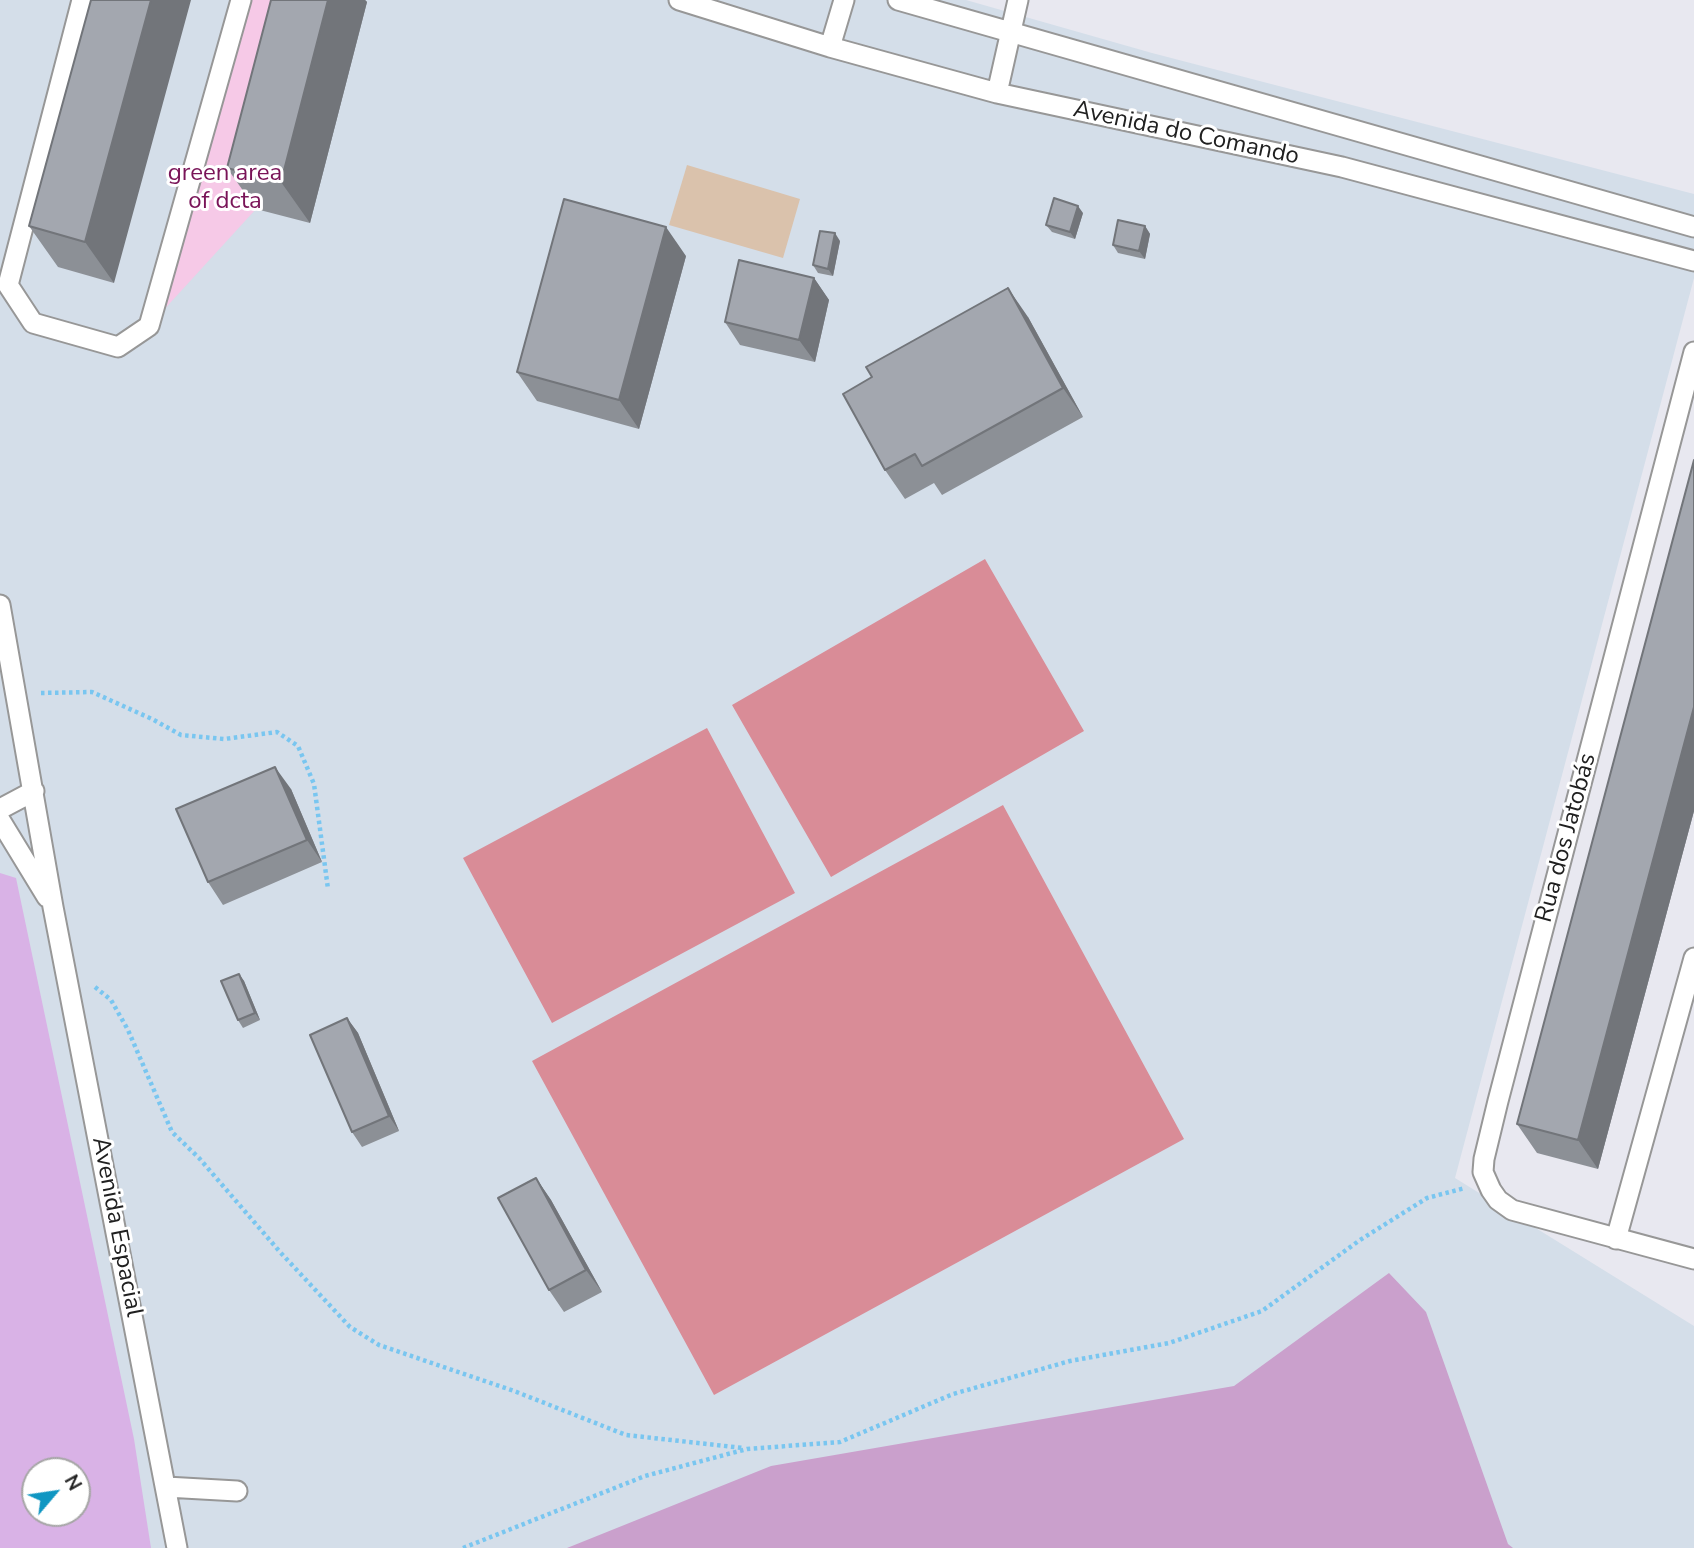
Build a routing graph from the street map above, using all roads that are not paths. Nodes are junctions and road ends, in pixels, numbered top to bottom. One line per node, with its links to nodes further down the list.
1 (82, 0): 2 (lane)
2 (241, 0)
3 (679, 0): 8 (lane, Avenida do Comando)
4 (844, 0): 8 (lane)
5 (898, 0): 7 (lane, Avenida do Comando)
6 (1018, 0): 7 (lane)
7 (1010, 33): 9 (lane); 10 (lane, Avenida do Comando)
8 (830, 47): 9 (lane, Avenida do Comando)
9 (997, 93): 11 (lane, Avenida do Comando)
10 (1694, 227)
11 (1694, 261)
12 (1694, 352): 19 (lane, Rua dos Jatobás)
13 (0, 605): 14 (lane, Avenida Espacial)
14 (34, 791): 15 (lane); 17 (lane, Avenida Espacial)
15 (0, 809)
16 (0, 820): 17 (lane, Avenida Espacial)
17 (53, 907): 21 (lane, Avenida Espacial)
18 (1694, 958): 19 (lane)
19 (1616, 1239): 20 (lane)
20 (1694, 1259)
21 (166, 1487): 22 (lane); 23 (lane, Avenida Espacial)
22 (237, 1491)
23 (177, 1548)

